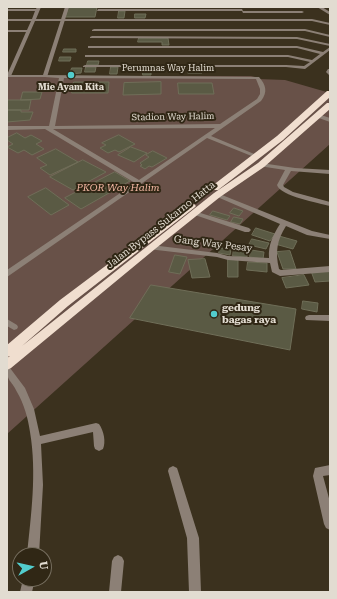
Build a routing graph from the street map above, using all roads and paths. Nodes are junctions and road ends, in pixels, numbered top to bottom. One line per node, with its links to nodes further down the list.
1 (67, 7): 16 (street)
2 (296, 7): 10 (street)
3 (319, 7): 11 (street)
4 (99, 8): 7 (street); 12 (street)
5 (18, 9): 6 (street); 8 (street)
6 (38, 9): 15 (street)
7 (172, 9): 9 (street); 13 (street)
8 (7, 10)
9 (242, 10): 10 (street); 17 (street)
10 (302, 12): 18 (street)
11 (330, 14)
12 (96, 19): 13 (street); 16 (street); 20 (street)
13 (172, 19): 17 (street); 21 (street)
14 (7, 20): 15 (street)
15 (33, 20): 16 (street); 24 (street)
16 (62, 20): 46 (street)
17 (244, 20): 18 (street); 22 (street)
18 (312, 20): 19 (street)
19 (330, 24)
20 (94, 30): 21 (street); 27 (street)
21 (172, 30): 22 (street); 26 (street)
22 (247, 30): 25 (street); 28 (street)
23 (7, 31): 24 (street)
24 (28, 31): 40 (street)
25 (330, 36)
26 (172, 37): 27 (street); 28 (street); 29 (street)
27 (92, 38): 31 (street)
28 (249, 38): 30 (street); 32 (street)
29 (172, 46): 31 (street); 32 (street); 35 (street)
30 (330, 46): 33 (street)
31 (90, 47): 34 (street)
32 (250, 47): 33 (street); 36 (street)
33 (323, 53): 37 (street)
34 (87, 56): 35 (street); 41 (street)
35 (171, 56): 36 (street); 38 (street)
36 (254, 57): 37 (street); 42 (street)
37 (312, 61): 42 (street)
38 (171, 65): 41 (street); 42 (street); 49 (street)
39 (7, 66): 40 (street)
40 (13, 66): 45 (street)
41 (85, 66): 48 (street)
42 (256, 67): 50 (street)
43 (330, 70): 44 (street)
44 (330, 75)
45 (8, 76): 46 (street, Perumnas Way Halim)
46 (45, 76): 47 (street, Perumnas Way Halim)
47 (62, 76): 48 (street, Perumnas Way Halim); 56 (street)
48 (82, 76): 49 (street, Perumnas Way Halim)
49 (171, 76): 50 (street, Perumnas Way Halim)
50 (257, 78): 55 (street)
51 (330, 93): 59 (highway, Jalan Bypass Sukarno Hatta)
52 (330, 104): 53 (highway, Jalan Bypass Sukarno Hatta)
53 (318, 116): 54 (street); 59 (highway, Jalan Bypass Sukarno Hatta)
54 (330, 120)
55 (220, 126): 56 (street, Stadion Way Halim); 58 (street, Stadion Way Halim)
56 (49, 127): 57 (street, Stadion Way Halim); 62 (street)
57 (7, 128)
58 (207, 136): 59 (street); 62 (street, Stadion Way Halim)
59 (258, 160): 60 (street); 63 (highway, Jalan Bypass Sukarno Hatta); 75 (highway, Jalan Bypass Sukarno Hatta)
60 (289, 169): 61 (street); 64 (street)
61 (330, 172)
62 (140, 183): 72 (street, Stadion Way Halim)
63 (217, 195): 65 (highway, Jalan Bypass Sukarno Hatta); 66 (street)
64 (330, 204)
65 (194, 213): 67 (street); 69 (highway, Jalan Bypass Sukarno Hatta)
66 (284, 223): 68 (street); 70 (street)
67 (247, 230)
68 (330, 237)
69 (150, 247): 70 (street, Gang Way Pesay); 76 (highway, Jalan Bypass Sukarno Hatta)
70 (273, 261): 71 (street)
71 (330, 269)
72 (7, 274)
73 (309, 318): 74 (street)
74 (330, 318)
75 (7, 352)
76 (7, 365)
77 (7, 371): 78 (street)
78 (37, 441): 79 (street); 83 (street)
79 (99, 446)
80 (330, 470): 82 (street)
81 (173, 471): 86 (street)
82 (330, 524)
83 (34, 547)
84 (118, 561): 85 (street)
85 (115, 592)
86 (195, 592)

